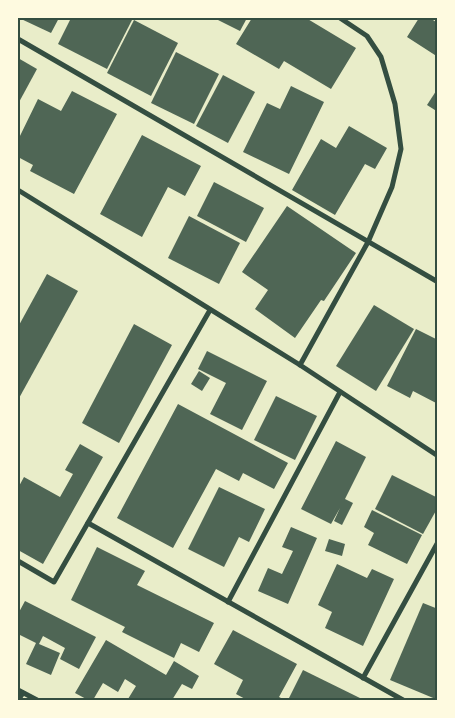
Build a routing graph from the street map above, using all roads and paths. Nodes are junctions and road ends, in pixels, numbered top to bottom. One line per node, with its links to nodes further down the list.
1 (340, 18): 4 (street)
2 (18, 39): 4 (street)
3 (18, 190): 6 (street)
4 (368, 242): 5 (street); 7 (street)
5 (438, 282)
6 (210, 310): 7 (street); 10 (street)
7 (300, 365): 8 (street)
8 (340, 392): 9 (street); 13 (street)
9 (438, 456)
10 (88, 523): 12 (street); 13 (street)
11 (438, 542): 14 (street)
12 (18, 561)
13 (228, 602): 14 (street)
14 (363, 678): 18 (street)
15 (20, 691): 16 (street); 17 (street)
16 (18, 700)
17 (37, 700)
18 (403, 700)

